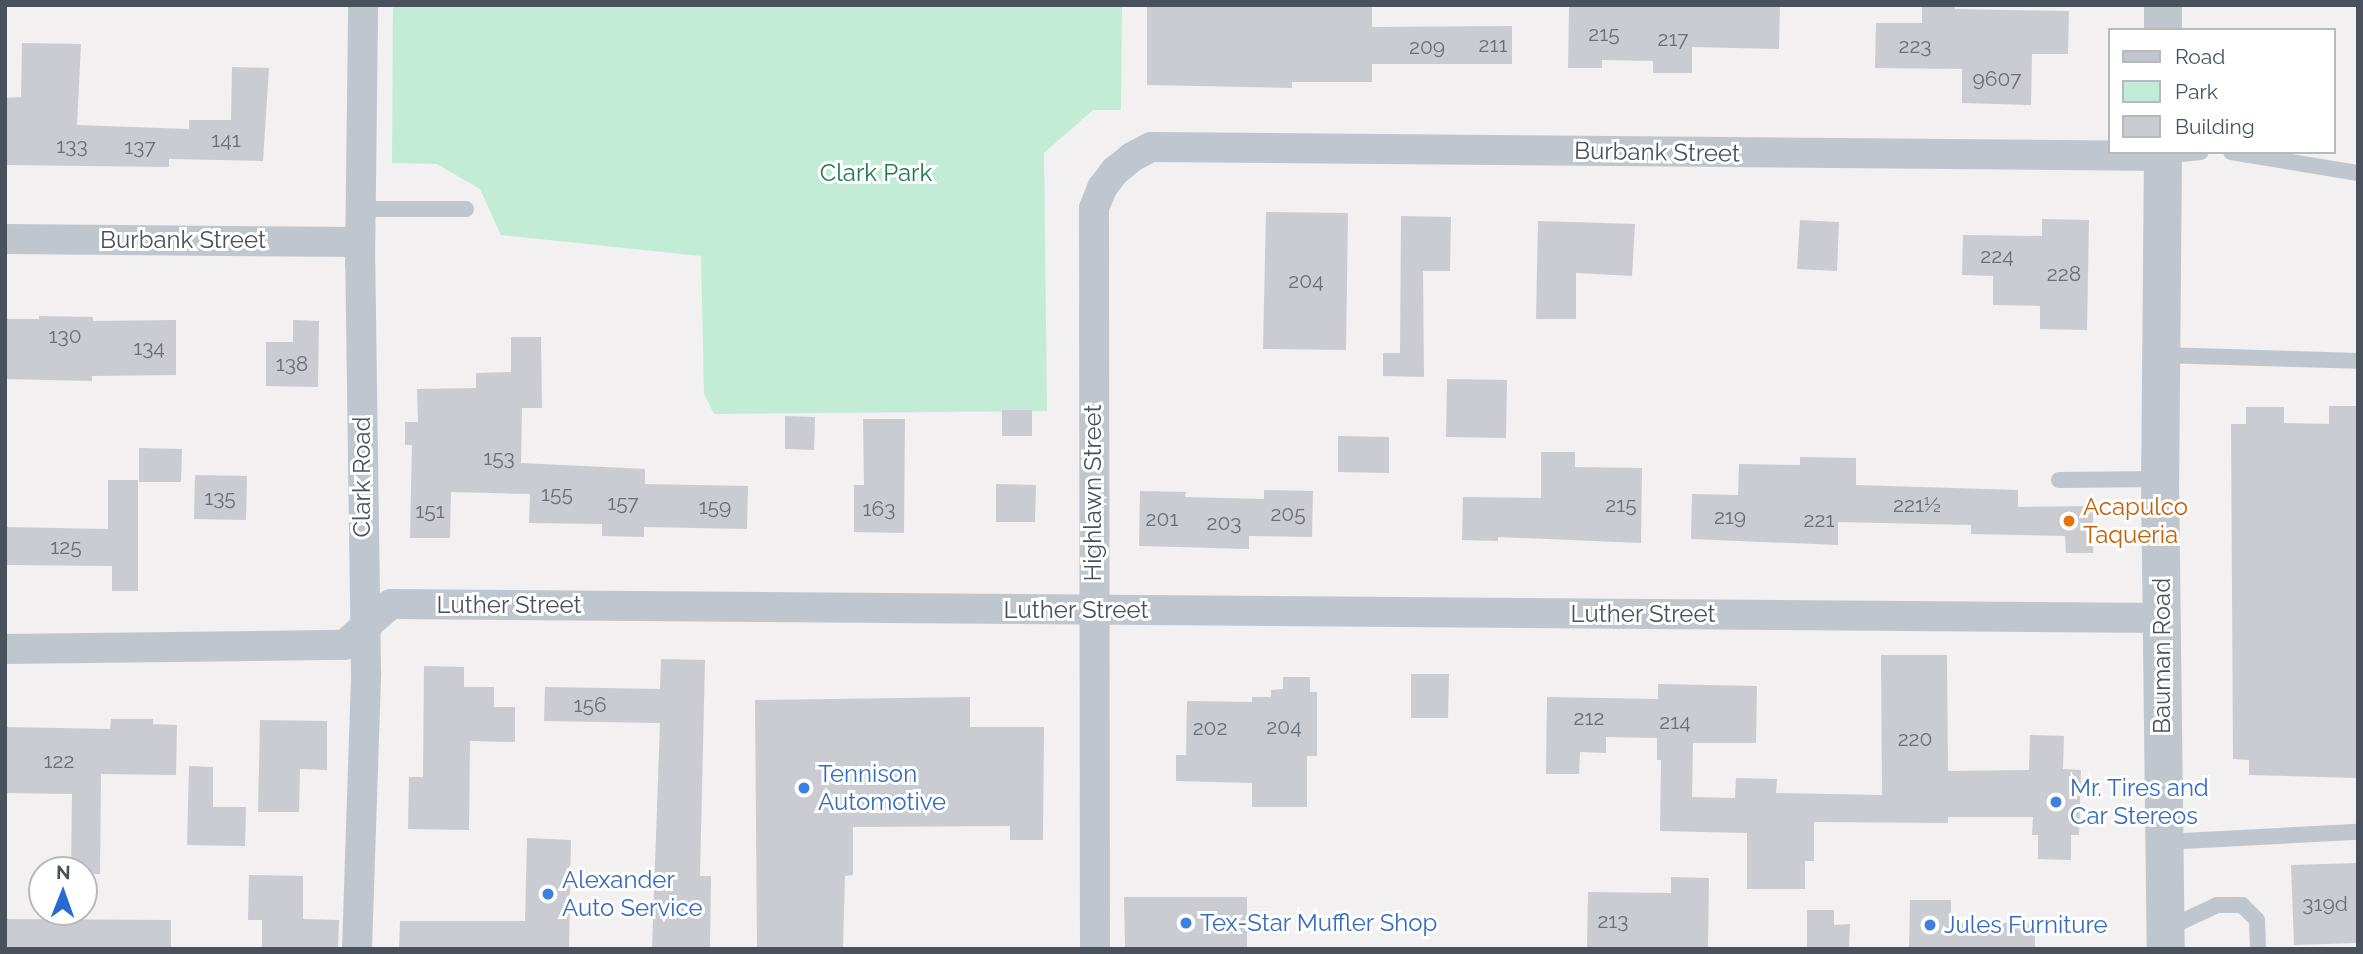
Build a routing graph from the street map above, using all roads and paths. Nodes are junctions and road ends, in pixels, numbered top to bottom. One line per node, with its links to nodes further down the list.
1 (363, 5): 9 (street, Clark Road)
2 (2163, 5): 3 (street)
3 (2163, 28)
4 (1151, 147): 5 (street, Burbank Street); 17 (street, Highlawn Street)
5 (2108, 154)
6 (2163, 154): 13 (street, Bauman Road)
7 (2243, 154): 8 (lane)
8 (2358, 173)
9 (360, 209): 10 (lane); 12 (street, Clark Road)
10 (467, 209)
11 (5, 239): 12 (street, Burbank Street)
12 (360, 242): 19 (street, Clark Road)
13 (2160, 355): 14 (lane); 15 (street, Bauman Road)
14 (2358, 361)
15 (2160, 479): 16 (lane); 18 (street, Bauman Road)
16 (2059, 480)
17 (1093, 610): 18 (street, Luther Street); 19 (street, Luther Street); 25 (street, Highlawn Street)
18 (2161, 618): 22 (street, Bauman Road)
19 (363, 628): 20 (street, Luther Street); 24 (street, Clark Road)
20 (5, 649)
21 (2358, 832): 22 (lane)
22 (2163, 842): 23 (street, Bauman Road)
23 (2166, 939): 26 (lane)
24 (357, 949)
25 (1095, 949)
26 (2258, 949)

